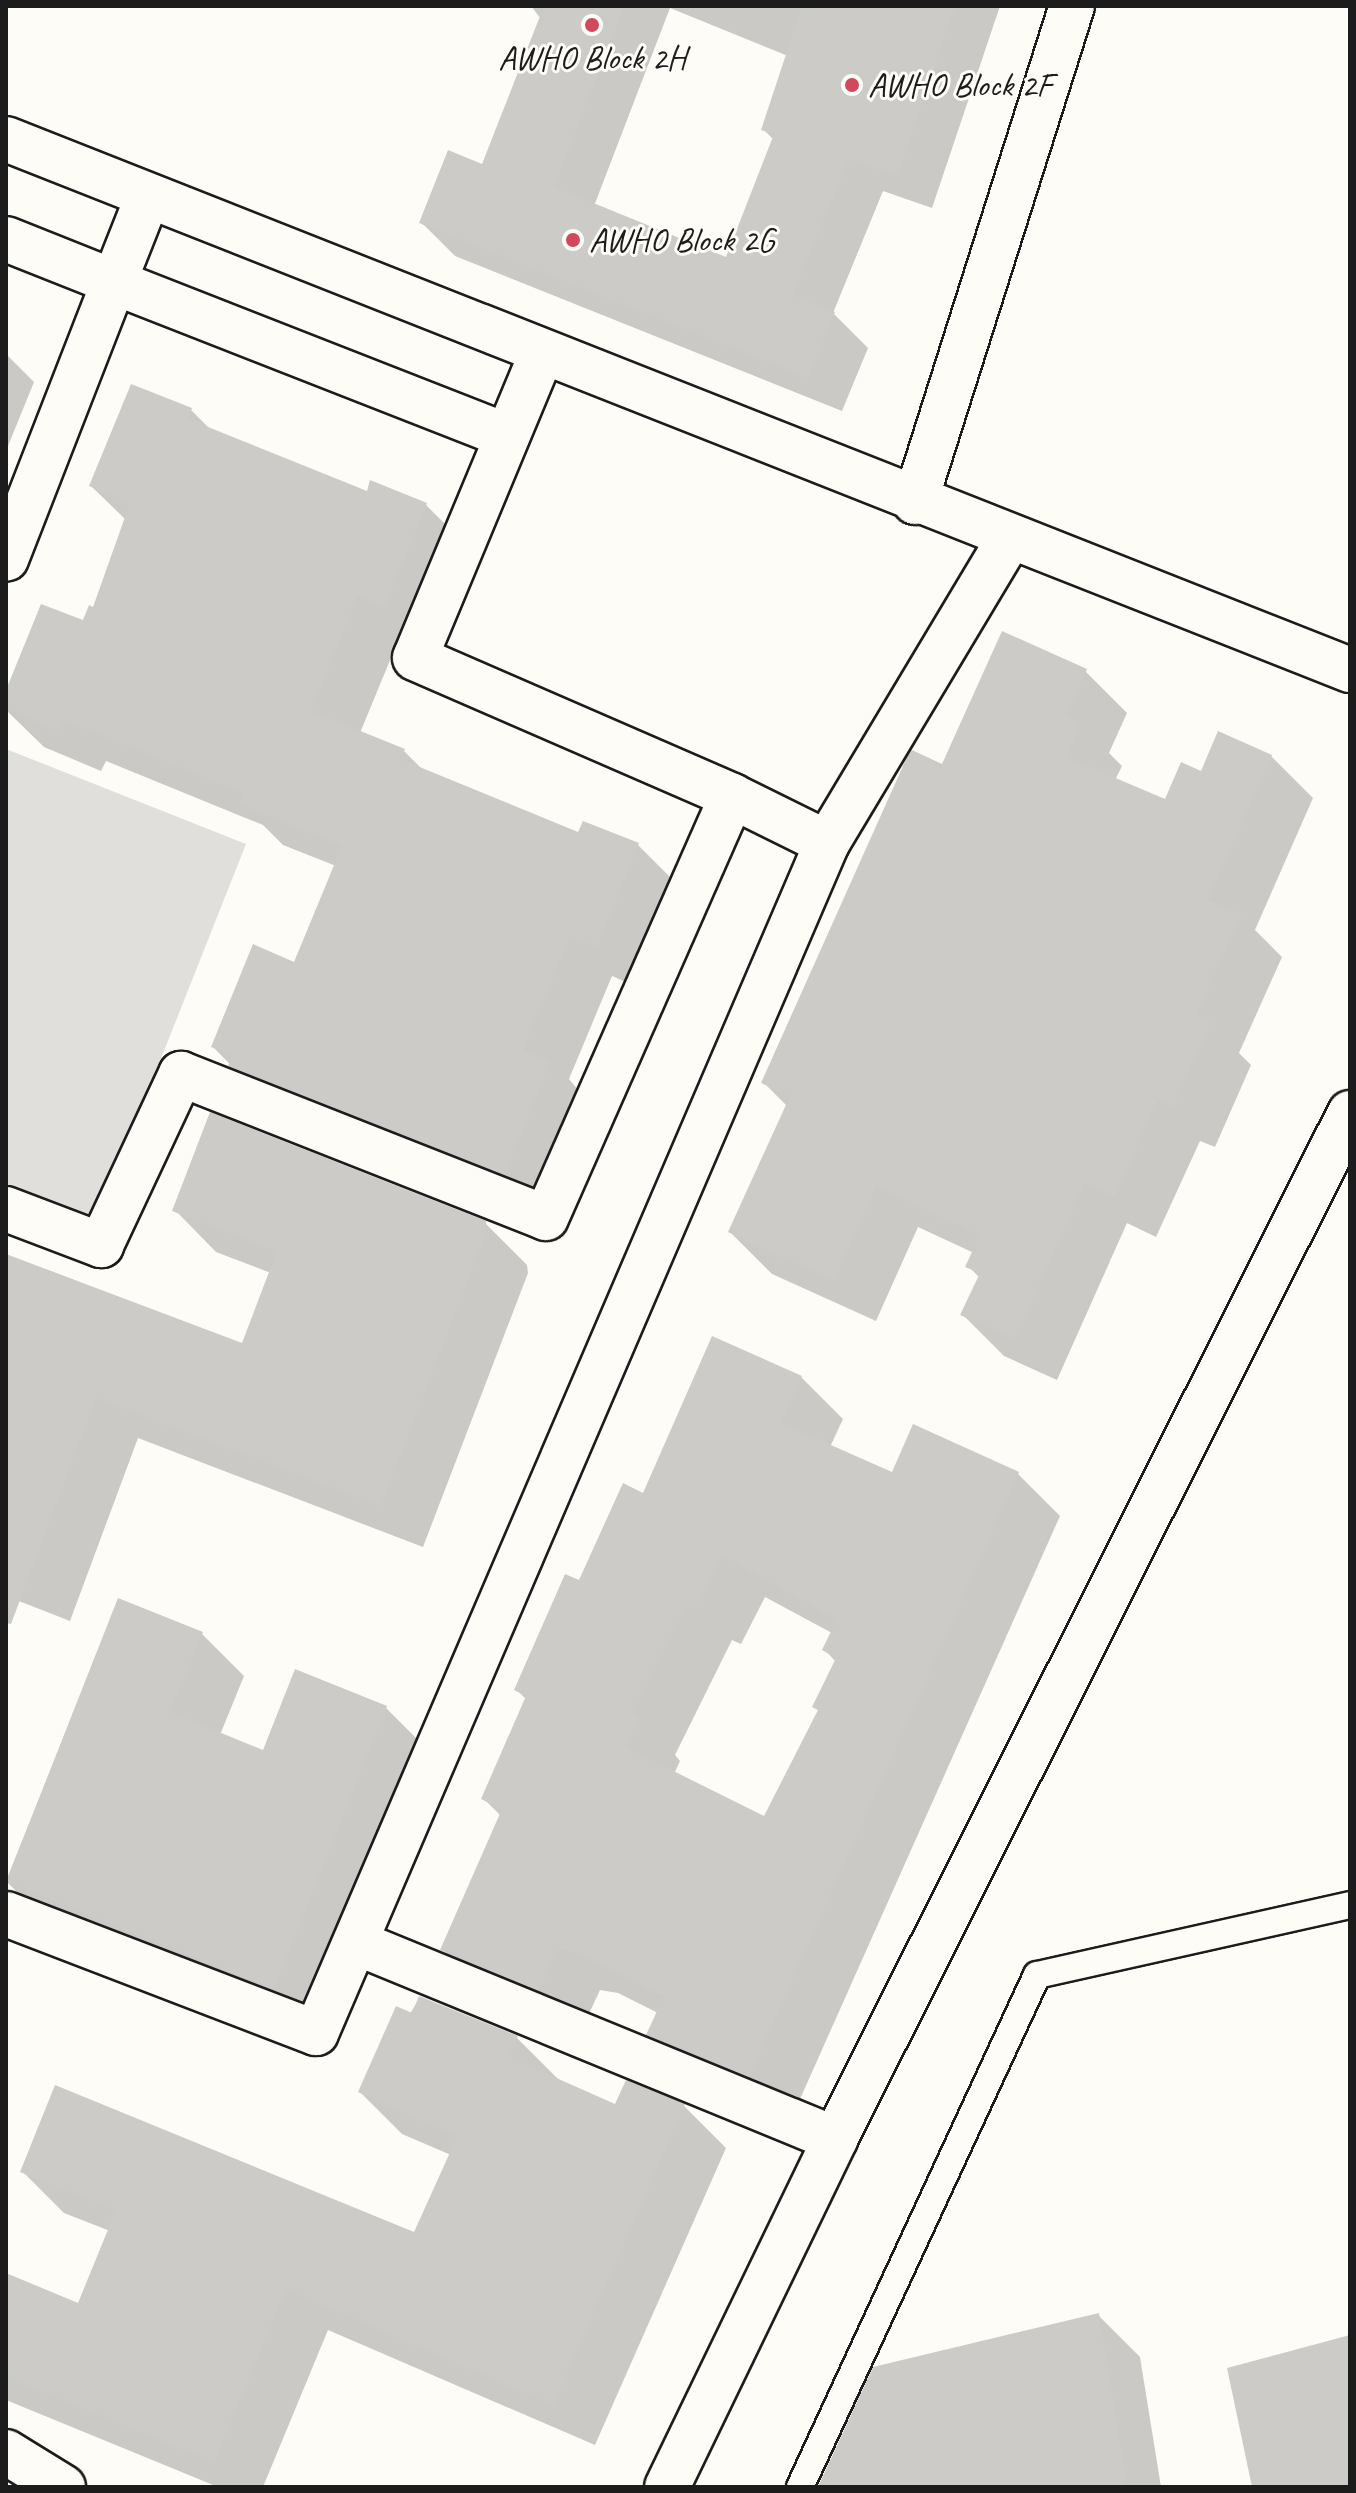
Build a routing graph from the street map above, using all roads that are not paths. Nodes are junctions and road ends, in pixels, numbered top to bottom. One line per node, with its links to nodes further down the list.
1 (1072, 6): 8 (street)
2 (6, 139): 3 (street)
3 (148, 196): 5 (street); 6 (street)
4 (6, 239): 5 (street)
5 (114, 282): 7 (street); 10 (street)
6 (542, 353): 7 (street); 8 (street)
7 (507, 436): 12 (street)
8 (915, 502): 9 (street)
9 (1009, 539): 11 (street); 13 (street)
10 (6, 559)
11 (1350, 670)
12 (732, 796): 13 (street); 15 (street)
13 (827, 843): 18 (street)
14 (1350, 1113): 19 (street)
15 (6, 1209)
16 (1350, 1905): 23 (lane)
17 (6, 1914): 18 (street)
18 (357, 1943): 19 (street)
19 (835, 2139): 22 (street)
20 (6, 2452): 21 (street)
21 (63, 2487)
22 (667, 2487)
23 (800, 2487)

